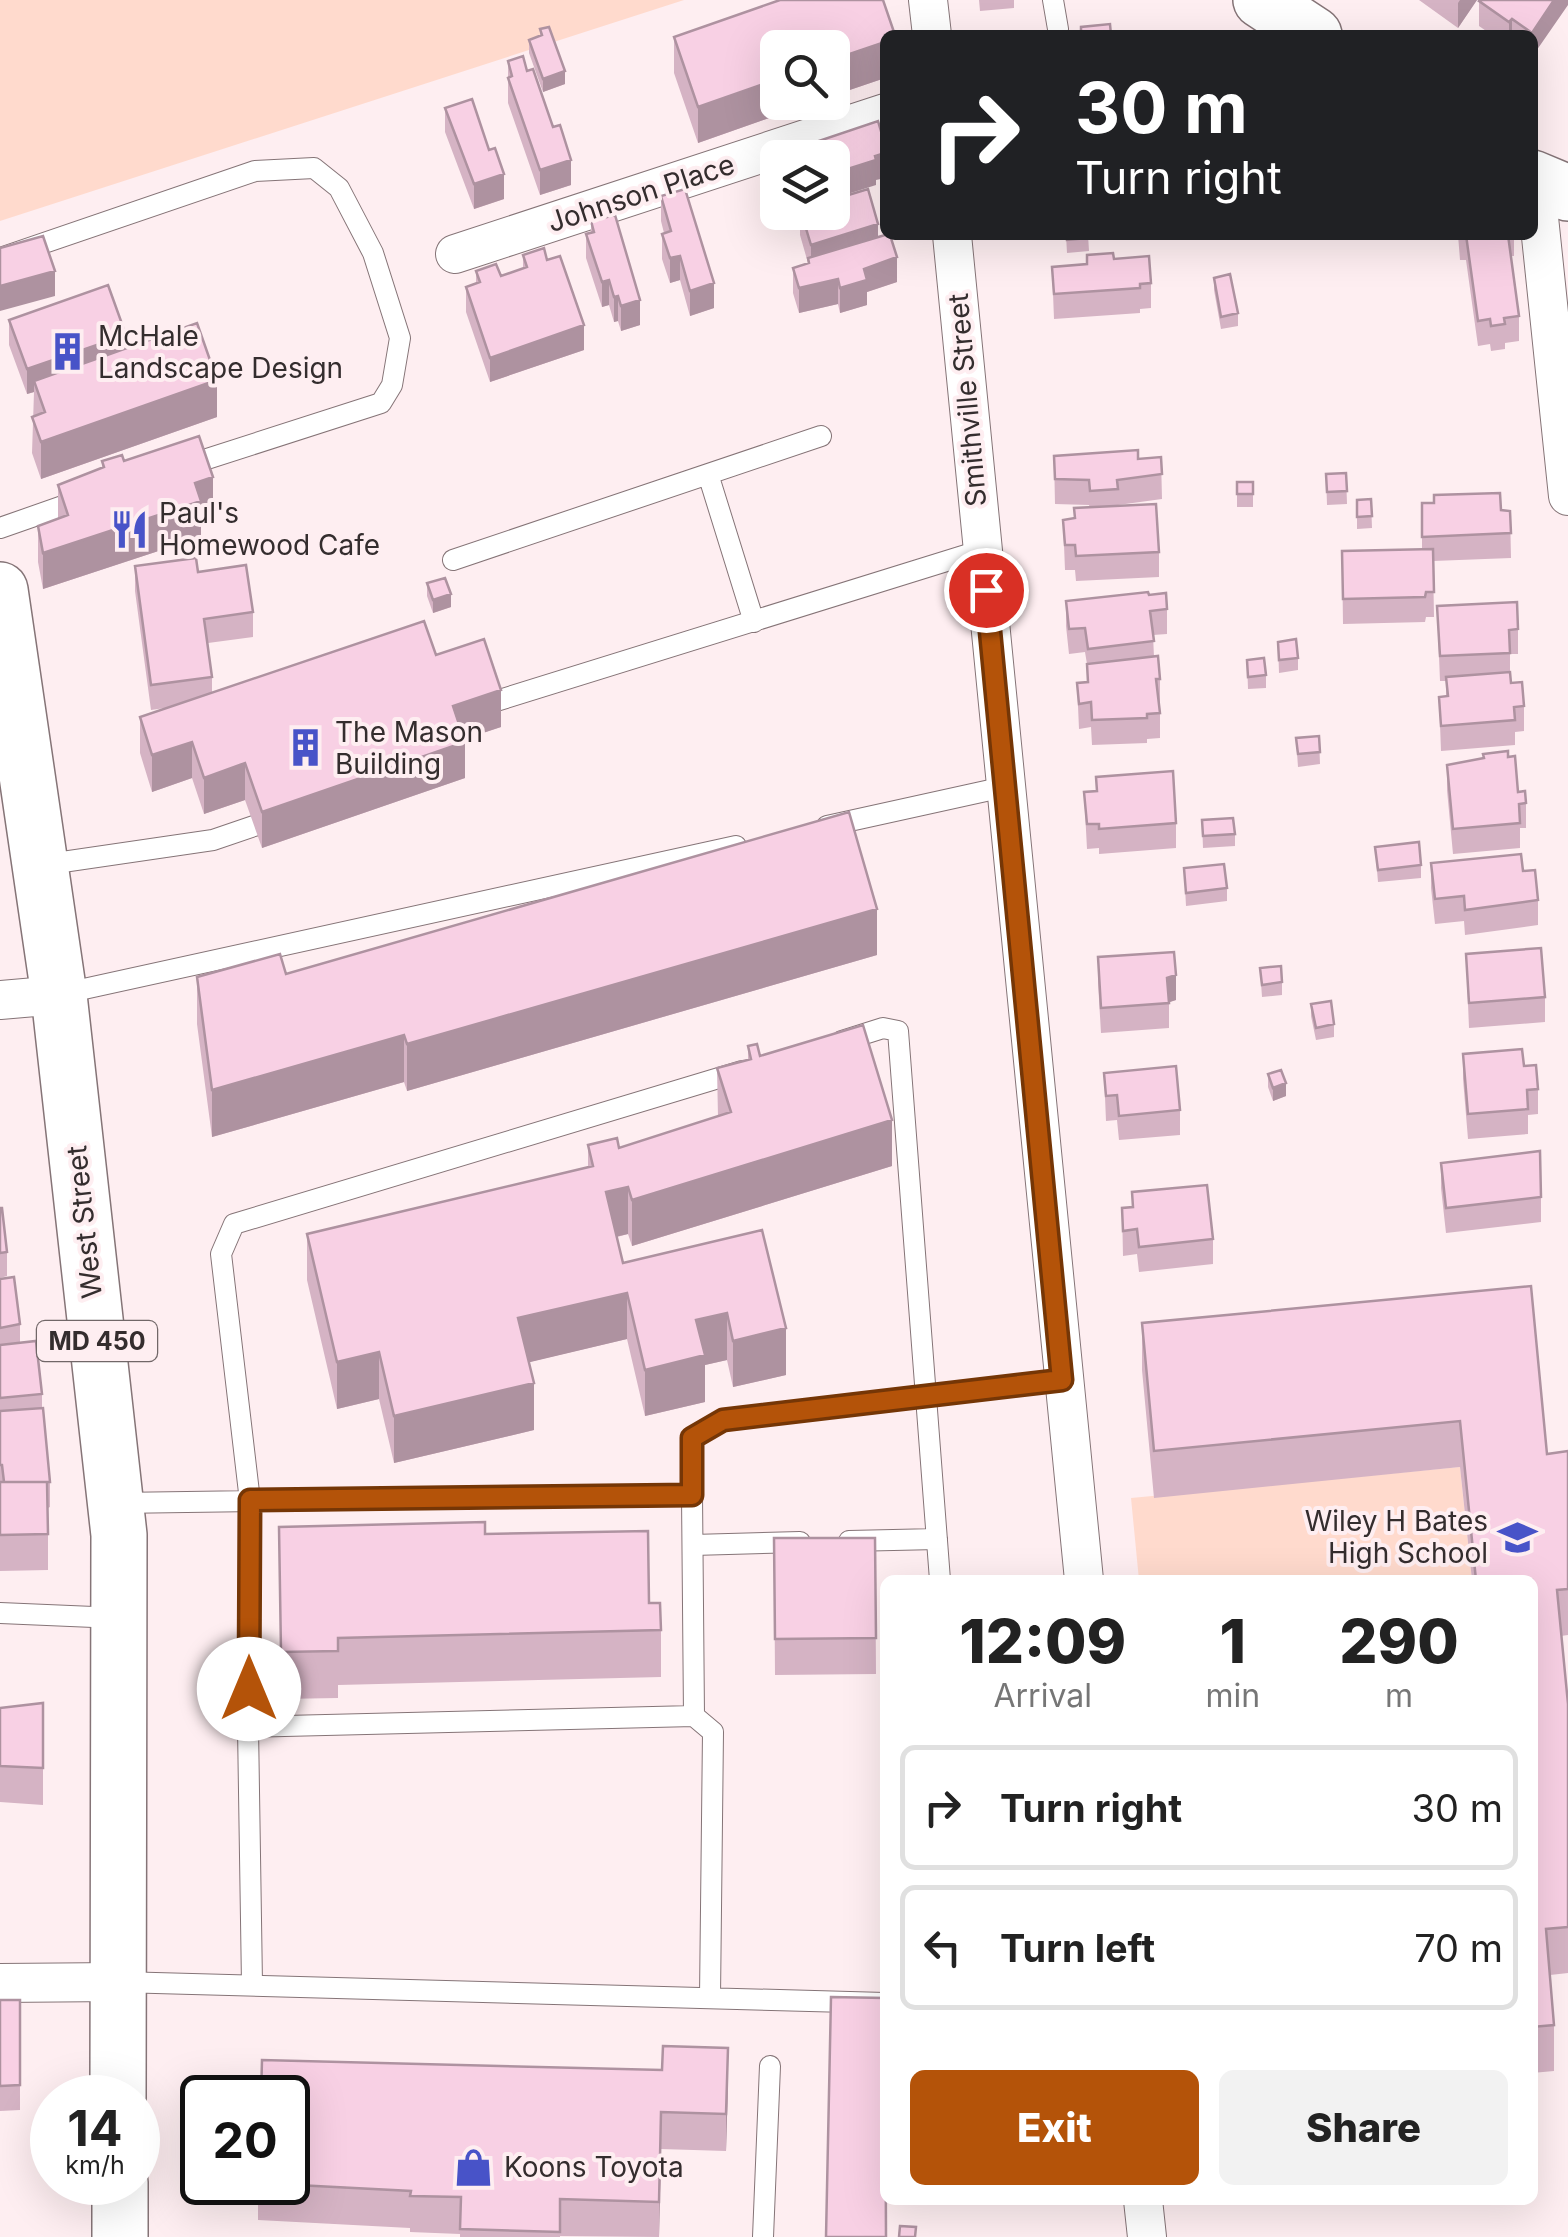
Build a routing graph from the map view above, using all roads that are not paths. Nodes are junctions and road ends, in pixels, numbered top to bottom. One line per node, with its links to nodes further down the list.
1 (928, 0): 5 (street)
2 (1053, 0): 4 (lane)
3 (1261, 0): 6 (main road)
4 (1058, 29)
5 (931, 30)
6 (1306, 30)
7 (880, 115): 10 (street, Johnson Place)
8 (1545, 183): 16 (street)
9 (952, 240): 18 (street, Smithville Street)
10 (455, 254)
11 (0, 258): 13 (lane)
12 (821, 436): 14 (lane)
13 (166, 472)
14 (708, 474): 19 (lane); 21 (lane)
15 (96, 495): 17 (lane)
16 (1568, 496)
17 (0, 528)
18 (982, 550): 21 (lane); 24 (street, Smithville Street)
19 (452, 560)
20 (0, 590): 23 (main road, West Street / MD 450)
21 (754, 622): 22 (lane)
22 (493, 702)
23 (11, 742): 28 (main road, West Street / MD 450)
24 (1004, 787): 26 (lane); 33 (street, Smithville Street)
25 (254, 826): 28 (lane)
26 (810, 830)
27 (751, 843): 29 (lane)
28 (40, 865): 29 (main road, West Street / MD 450)
29 (59, 994): 30 (street); 37 (main road, West Street / MD 450)
30 (0, 1000)
31 (825, 1046): 34 (lane)
32 (768, 1063): 36 (lane)
33 (1062, 1380): 34 (lane); 41 (street, Smithville Street)
34 (927, 1397): 35 (lane); 38 (lane)
35 (692, 1495): 36 (lane); 39 (lane)
36 (250, 1500): 37 (lane); 45 (lane)
37 (115, 1503): 43 (main road, West Street / MD 450)
38 (936, 1538): 39 (lane); 40 (lane)
39 (692, 1545): 44 (lane)
40 (940, 1575)
41 (1083, 1575)
42 (0, 1613): 43 (lane)
43 (118, 1618): 47 (main road, West Street / MD 450)
44 (694, 1716): 45 (lane); 49 (lane)
45 (248, 1726): 48 (lane)
46 (0, 1982): 47 (street)
47 (117, 1982): 48 (lane); 52 (main road, West Street / MD 450)
48 (252, 1984): 49 (lane)
49 (710, 1997): 50 (lane)
50 (880, 2003)
51 (770, 2066): 56 (lane)
52 (118, 2075)
53 (120, 2205): 55 (main road)
54 (1144, 2205): 57 (street)
55 (120, 2237)
56 (763, 2237)
57 (1147, 2237)

